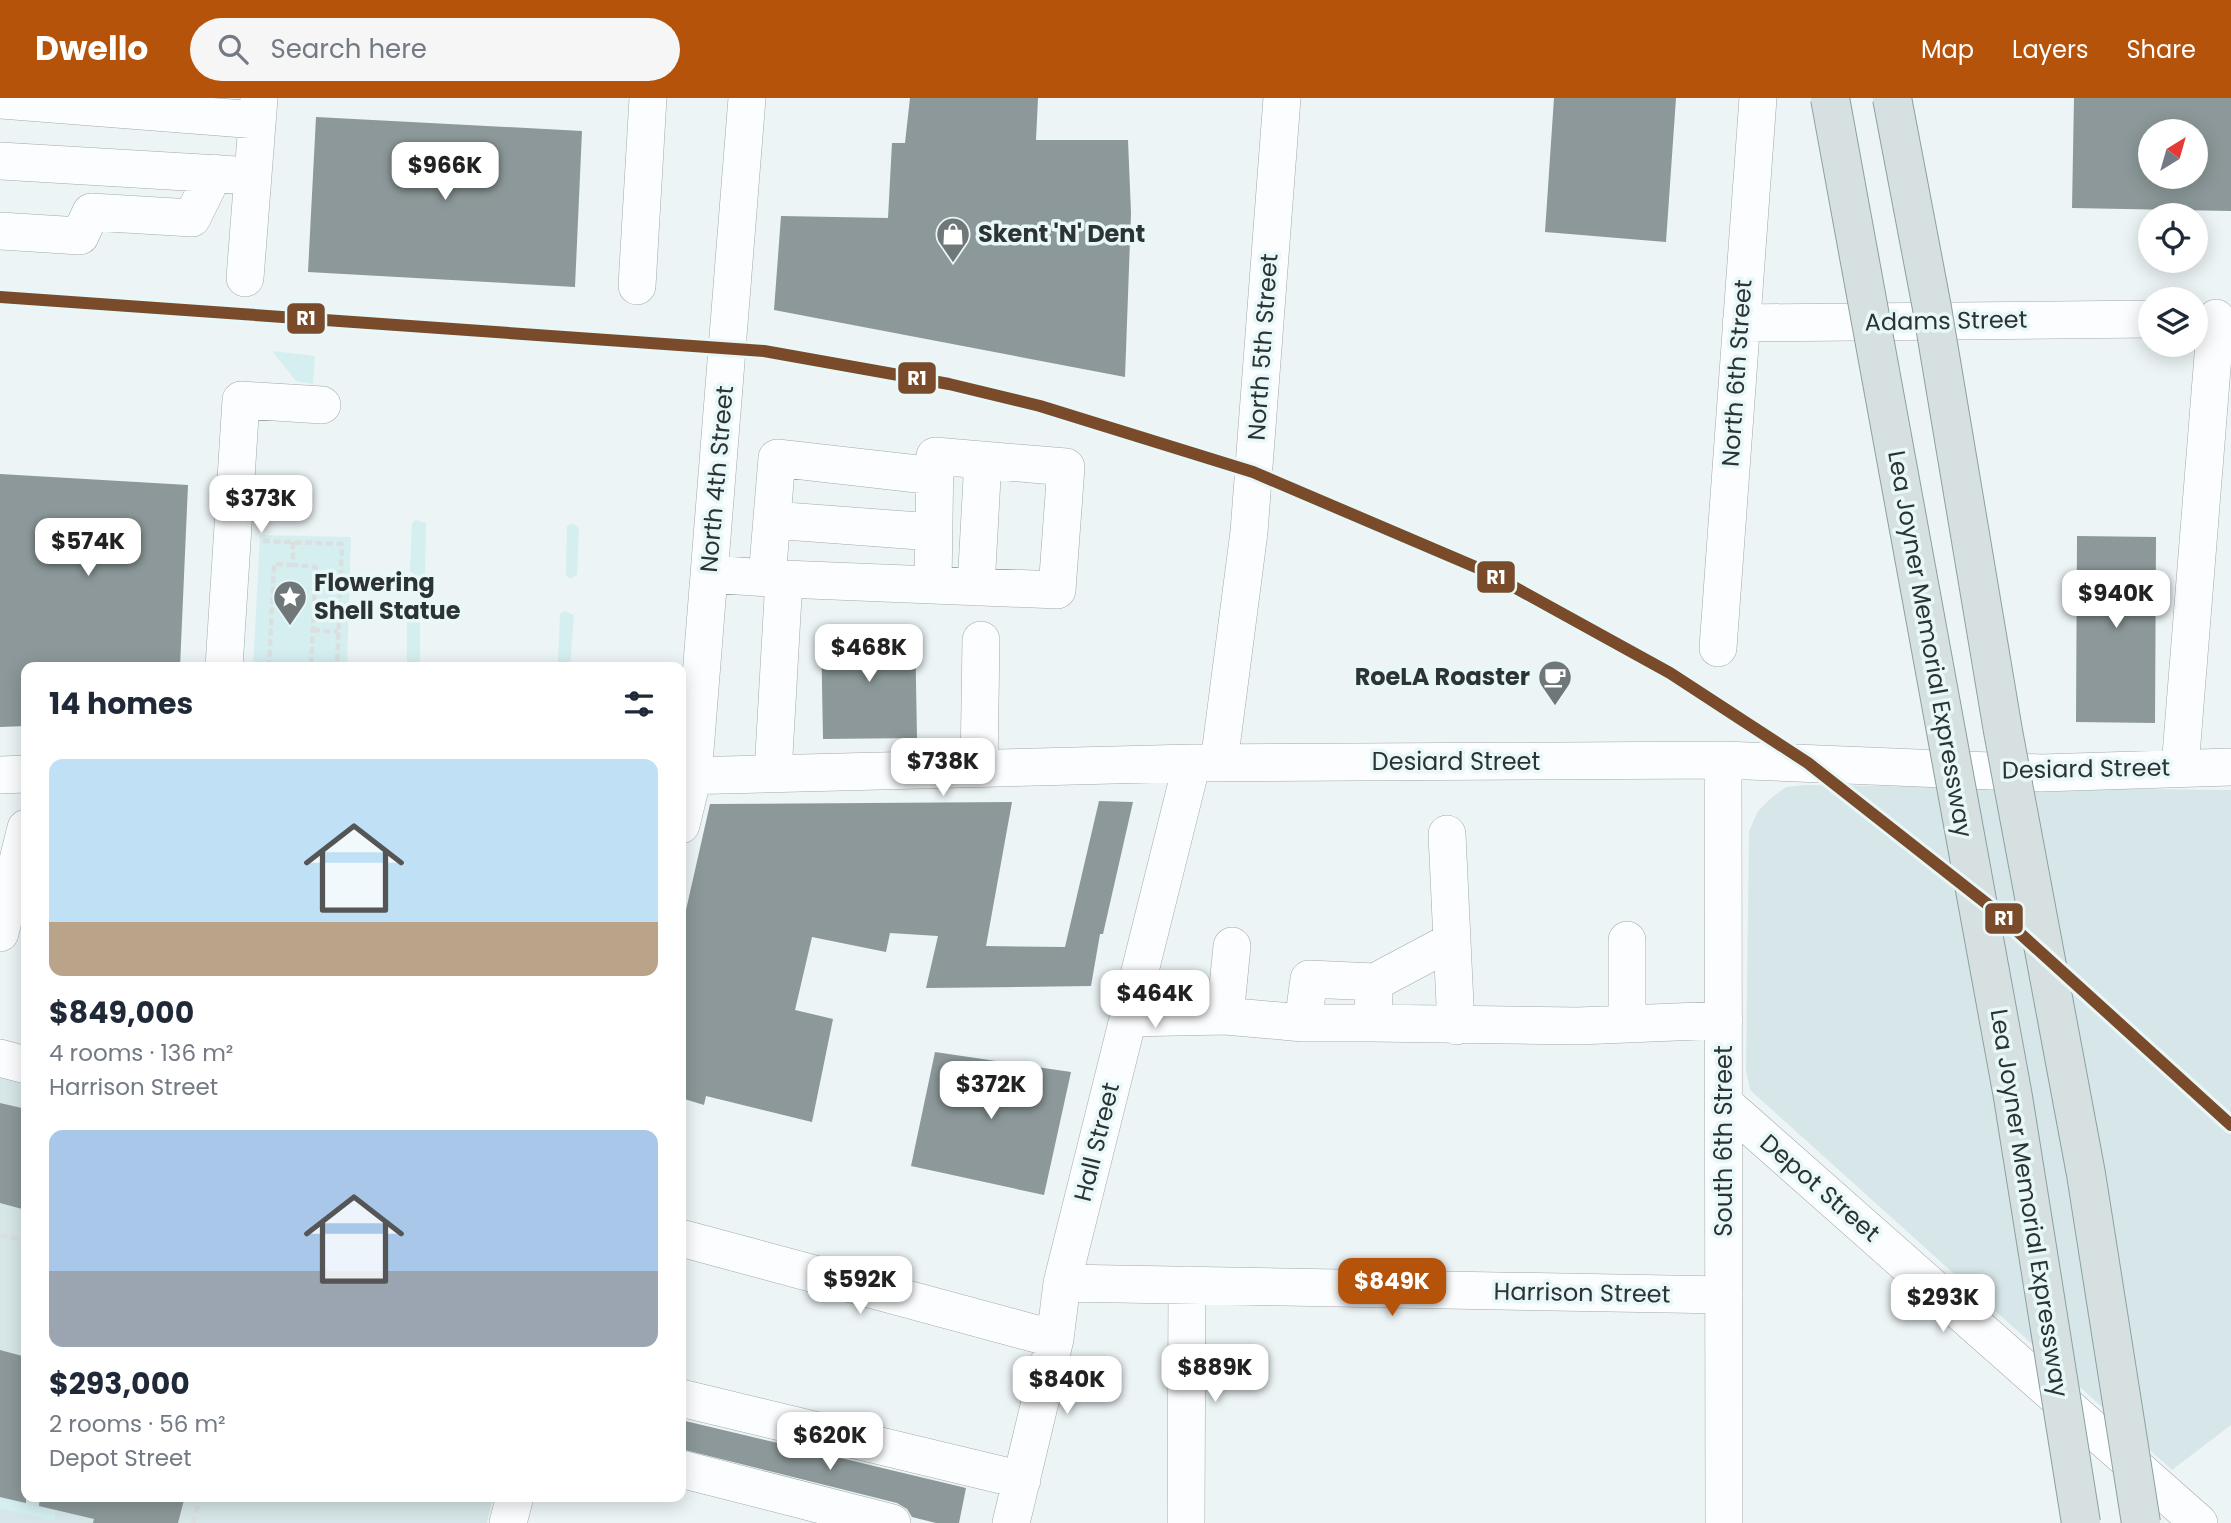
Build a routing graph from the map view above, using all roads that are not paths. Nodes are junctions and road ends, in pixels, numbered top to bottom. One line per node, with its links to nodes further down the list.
1 (648, 98): 14 (street)
2 (747, 98): 23 (street, North 4th Street)
3 (1282, 98): 31 (street, North 5th Street)
4 (1758, 98): 17 (street, North 6th Street)
5 (1830, 98): 70 (main road, Lea Joyner Memorial Expressway, bridge)
6 (1892, 98): 71 (main road, bridge)
7 (13, 101): 8 (street); 9 (street)
8 (258, 109): 11 (street)
9 (12, 162): 10 (street)
10 (214, 173): 11 (street); 12 (street)
11 (253, 176): 13 (street)
12 (0, 231)
13 (245, 278)
14 (637, 286)
15 (2138, 318): 17 (street, Adams Street)
16 (2214, 318): 34 (street)
17 (1741, 323): 28 (street, North 6th Street)
18 (322, 405): 29 (street)
19 (983, 460): 20 (street); 26 (street); 26 (street)
20 (935, 476): 21 (street); 22 (street)
21 (772, 520): 22 (street); 24 (street)
22 (933, 532): 25 (street)
23 (709, 574): 24 (street); 38 (street, North 4th Street)
24 (776, 578): 25 (street); 35 (street)
25 (933, 585): 26 (street)
26 (976, 587)
27 (981, 640): 33 (street)
28 (1718, 648)
29 (224, 662)
30 (1723, 760): 31 (street, Desiard Street); 34 (street, Desiard Street); 48 (street, South 6th Street)
31 (1205, 763): 33 (street, Desiard Street); 47 (street, Hall Street)
32 (2231, 767): 34 (street, Desiard Street)
33 (979, 768): 35 (street, Desiard Street)
34 (2180, 768)
35 (773, 773): 38 (street, Desiard Street)
36 (21, 774): 37 (street)
37 (0, 775)
38 (687, 776)
39 (1447, 834): 43 (street)
40 (21, 848): 41 (street)
41 (0, 933)
42 (1626, 940): 51 (street)
43 (1452, 941): 45 (street); 52 (street)
44 (1232, 946): 46 (street)
45 (1375, 982): 49 (street); 50 (street)
46 (1225, 1016): 47 (street); 49 (street)
47 (1128, 1018): 57 (street, Hall Street)
48 (1724, 1020): 51 (street); 55 (street, South 6th Street)
49 (1303, 1023): 50 (street)
50 (1372, 1023): 52 (street)
51 (1627, 1024): 52 (street)
52 (1456, 1026)
53 (0, 1058): 54 (street)
54 (21, 1064)
55 (1725, 1104): 59 (street, South 6th Street); 72 (street, Depot Street)
56 (686, 1239): 60 (street)
57 (1062, 1283): 58 (street, Harrison Street); 60 (street, Hall Street)
58 (1187, 1285): 59 (street, Harrison Street); 68 (street)
59 (1724, 1295): 69 (street, South 6th Street)
60 (1055, 1339): 63 (street, Hall Street)
61 (686, 1399): 63 (street)
62 (686, 1470): 66 (street)
63 (1022, 1480): 67 (street, Hall Street)
64 (513, 1502): 65 (street)
65 (508, 1523)
66 (892, 1523)
67 (1012, 1523)
68 (1186, 1523)
69 (1724, 1523)
70 (2081, 1523)
71 (2141, 1523)
72 (2199, 1523)

